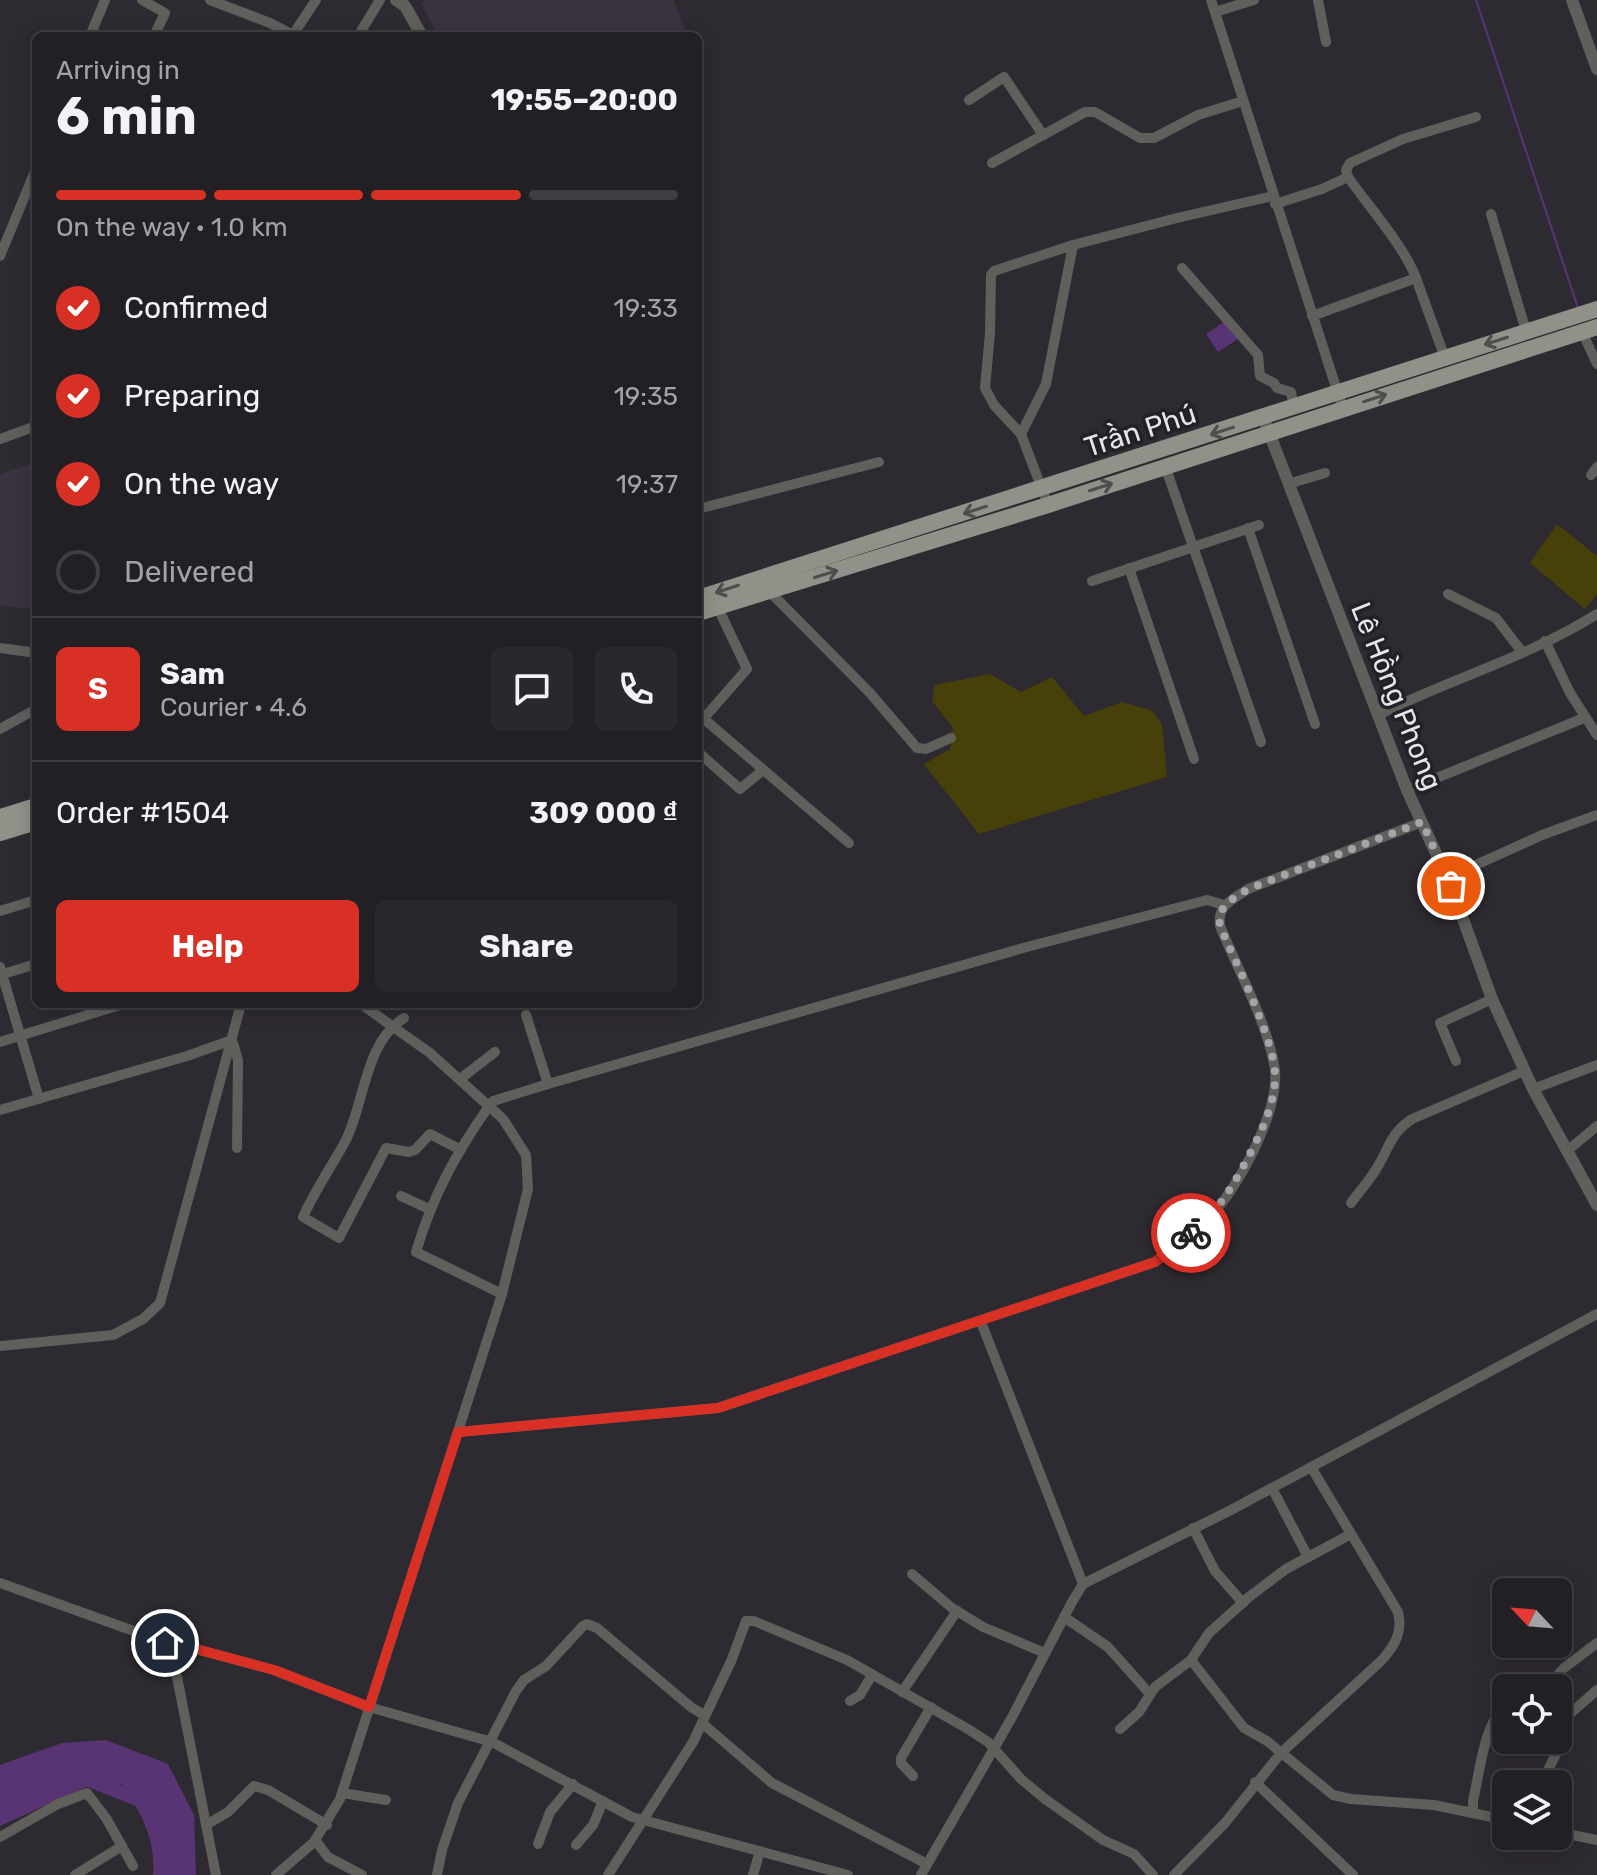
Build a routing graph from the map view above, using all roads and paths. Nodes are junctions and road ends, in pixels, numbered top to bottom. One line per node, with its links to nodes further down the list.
1 (105, 0): 12 (street)
2 (142, 0): 13 (street)
3 (210, 0): 14 (street)
4 (316, 0): 15 (street)
5 (380, 0): 16 (street)
6 (396, 0): 17 (street)
7 (1211, 0): 11 (street)
8 (1254, 0): 11 (street)
9 (1318, 0): 18 (street)
10 (1572, 0): 19 (street)
11 (1215, 12): 21 (street)
12 (92, 32)
13 (156, 32)
14 (286, 32)
15 (296, 32)
16 (360, 32)
17 (420, 32)
18 (1326, 42)
19 (1597, 69)
20 (969, 100): 23 (street)
21 (1243, 101): 23 (street); 27 (street)
22 (1476, 117): 25 (street)
23 (1043, 135): 24 (street)
24 (992, 163)
25 (1348, 177): 27 (street); 32 (street)
26 (32, 179): 30 (street)
27 (1274, 200): 29 (street); 34 (street)
28 (1491, 214): 36 (street)
29 (1073, 245): 43 (street); 43 (street)
30 (0, 256)
31 (1182, 268): 40 (street)
32 (1416, 278): 34 (street); 37 (street)
33 (1597, 309): 36 (main road, Trần Phú)
34 (1312, 316): 39 (street)
35 (1590, 330): 38 (street); 39 (main road, Trần Phú, one-way to 35)
36 (1526, 331): 37 (main road, Trần Phú, one-way to 37)
37 (1445, 358): 39 (main road, Trần Phú)
38 (1597, 364)
39 (1340, 401): 40 (main road, Trần Phú); 41 (main road, Trần Phú)
40 (1294, 407): 41 (main road, Trần Phú)
41 (1265, 425): 46 (main road, Trần Phú); 48 (street, Lê Hồng Phong); 49 (main road, Trần Phú, one-way to 49)
42 (32, 427): 44 (street)
43 (1021, 434): 49 (street)
44 (0, 439)
45 (879, 462): 51 (street)
46 (1165, 466): 50 (main road, Trần Phú, one-way to 46); 52 (street)
47 (1325, 473): 48 (street)
48 (1288, 484): 66 (street, Lê Hồng Phong)
49 (1042, 488): 50 (street); 57 (main road, Trần Phú, one-way to 57)
50 (1048, 505): 55 (main road, Trần Phú, one-way to 50)
51 (702, 508)
52 (1193, 546): 53 (street); 70 (street); 74 (street)
53 (1129, 568): 54 (street); 76 (street)
54 (1092, 581)
55 (770, 592): 58 (main road, Trần Phú); 73 (street)
56 (1448, 594): 64 (street)
57 (702, 597)
58 (718, 608): 59 (main road, Trần Phú); 68 (street)
59 (702, 612)
60 (1597, 614): 61 (street)
61 (1545, 641): 64 (street); 67 (street)
62 (0, 648): 63 (street)
63 (32, 652)
64 (1522, 652): 66 (street)
65 (32, 711): 71 (street)
66 (1378, 715): 78 (street, Lê Hồng Phong)
67 (1584, 718): 72 (street); 78 (street)
68 (702, 721)
69 (702, 723): 77 (street)
70 (1315, 724)
71 (0, 729)
72 (1597, 735)
73 (951, 738)
74 (1261, 742)
75 (702, 756): 77 (street)
76 (1194, 759)
77 (763, 770): 85 (street)
78 (1407, 790): 82 (street, Lê Hồng Phong)
79 (32, 807): 81 (main road)
80 (1597, 815): 86 (street)
81 (0, 817)
82 (1422, 822): 86 (street, Lê Hồng Phong); 88 (street)
83 (32, 823): 84 (main road)
84 (0, 833)
85 (849, 843)
86 (1447, 878): 92 (street, Lê Hồng Phong)
87 (32, 901): 89 (street)
88 (1224, 905): 107 (street); 122 (street)
89 (0, 911)
90 (32, 965): 91 (street)
91 (1, 972): 99 (street)
92 (1492, 999): 103 (street); 105 (street, Lê Hồng Phong)
93 (110, 1008): 99 (street)
94 (240, 1008): 100 (street)
95 (366, 1008): 98 (street)
96 (526, 1015): 107 (street)
97 (404, 1018): 98 (street)
98 (391, 1026): 106 (street); 114 (street)
99 (21, 1036): 101 (street); 109 (street)
100 (232, 1040): 109 (street); 113 (street); 123 (street)
101 (0, 1042)
102 (495, 1052): 106 (street)
103 (1456, 1061)
104 (1597, 1065): 108 (street)
105 (1524, 1071): 108 (street, Lê Hồng Phong); 117 (street)
106 (460, 1079): 110 (street)
107 (548, 1084): 110 (street)
108 (1533, 1089): 115 (street, Lê Hồng Phong)
109 (39, 1099): 111 (street)
110 (489, 1106): 114 (street); 120 (street)
111 (0, 1110)
112 (1597, 1126): 115 (street)
113 (237, 1148)
114 (459, 1149): 119 (street)
115 (1567, 1151): 118 (street, Lê Hồng Phong)
116 (401, 1196): 119 (street)
117 (1351, 1203)
118 (1597, 1205)
119 (429, 1209): 120 (street)
120 (502, 1294): 124 (street)
121 (1597, 1314): 125 (street)
122 (981, 1322): 124 (street); 132 (street)
123 (0, 1346)
124 (458, 1432): 146 (street)
125 (1311, 1467): 126 (street); 128 (street)
126 (1272, 1488): 127 (street); 129 (street)
127 (1193, 1528): 132 (street); 133 (street)
128 (1351, 1534): 129 (street); 154 (street)
129 (1308, 1557): 133 (street)
130 (912, 1574): 134 (street)
131 (0, 1583): 136 (street)
132 (1083, 1584): 135 (street)
133 (1243, 1603): 139 (street)
134 (957, 1611): 138 (street); 142 (street)
135 (1064, 1617): 138 (street); 143 (street)
136 (157, 1643): 146 (street); 164 (street)
137 (1597, 1643): 140 (street)
138 (1045, 1653): 153 (street)
139 (1191, 1660): 143 (street); 154 (street)
140 (1559, 1674)
141 (872, 1675): 142 (street); 145 (street); 149 (street)
142 (902, 1692): 147 (street)
143 (1149, 1693): 151 (street)
144 (1595, 1697): 148 (street)
145 (850, 1701)
146 (369, 1707): 152 (street); 158 (street)
147 (931, 1707): 153 (street); 155 (street)
148 (1572, 1713)
149 (703, 1719): 152 (street); 163 (street); 174 (street)
150 (1492, 1724): 161 (street)
151 (1120, 1729)
152 (492, 1742): 157 (street); 181 (street)
153 (994, 1748): 174 (street); 186 (street)
154 (1281, 1753): 156 (street); 161 (street)
155 (913, 1776)
156 (1255, 1782): 187 (street); 188 (street)
157 (573, 1784): 160 (street); 170 (street)
158 (342, 1793): 159 (street); 165 (street)
159 (386, 1800)
160 (603, 1801): 163 (street); 171 (street)
161 (1473, 1813): 162 (street)
162 (1492, 1817)
163 (644, 1820): 173 (street); 182 (street)
164 (206, 1825): 165 (street); 178 (street)
165 (327, 1825): 168 (street)
166 (1572, 1835): 169 (street)
167 (0, 1837): 172 (street)
168 (315, 1840): 179 (street); 180 (street)
169 (1597, 1840)
170 (538, 1844)
171 (576, 1845)
172 (122, 1846): 175 (street); 177 (street)
173 (760, 1851): 176 (street); 183 (street)
174 (927, 1864): 185 (street)
175 (133, 1866)
176 (822, 1872): 184 (street)
177 (75, 1875)
178 (216, 1875)
179 (276, 1875)
180 (362, 1875)
181 (437, 1875)
182 (608, 1875)
183 (753, 1875)
184 (848, 1875)
185 (921, 1875)
186 (1153, 1875)
187 (1174, 1875)
188 (1353, 1875)

